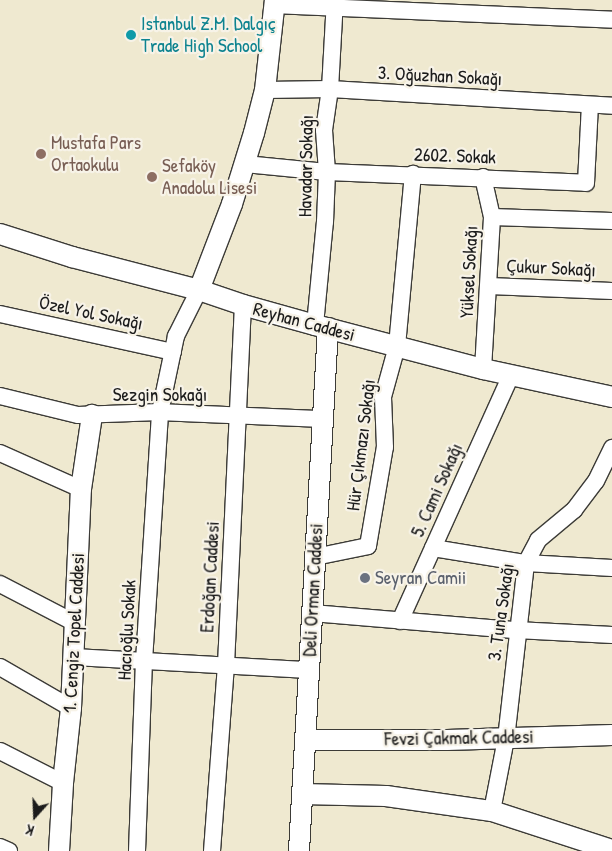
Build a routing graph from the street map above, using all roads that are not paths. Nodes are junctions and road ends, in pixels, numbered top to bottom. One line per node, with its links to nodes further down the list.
1 (275, 2): 2 (street); 5 (street)
2 (334, 4): 3 (street); 4 (street, Havadar Sokağı)
3 (612, 20)
4 (330, 89): 5 (street, 3. Oğuzhan Sokağı); 6 (street, 3. Oğuzhan Sokağı); 9 (street, Havadar Sokağı)
5 (265, 90): 8 (street)
6 (590, 105): 7 (street, 3. Oğuzhan Sokağı); 11 (street, 2602. Sokak)
7 (612, 106)
8 (245, 164): 9 (street, 2602. Sokak); 16 (street)
9 (327, 172): 10 (street, 2602. Sokak); 20 (street, Havadar Sokağı)
10 (413, 174): 11 (street, 2602. Sokak); 21 (street, Hür Çıkmazı Sokağı)
11 (483, 177): 12 (street, Yüksel Sokağı)
12 (492, 217): 13 (street); 15 (street, Yüksel Sokağı)
13 (612, 221)
14 (0, 234): 16 (street, Reyhan Caddesi)
15 (489, 286): 17 (street, Çukur Sokağı); 23 (street, Yüksel Sokağı)
16 (199, 290): 18 (street, Reyhan Caddesi); 22 (street, Hacıoğlu Sokak)
17 (612, 291)
18 (243, 305): 20 (street, Reyhan Caddesi); 29 (street, Erdoğan Caddesi)
19 (0, 314): 22 (street, Özel Yol Sokağı)
20 (322, 327): 21 (street, Reyhan Caddesi); 30 (street, Deli Orman Caddesi)
21 (397, 346): 23 (street, Reyhan Caddesi); 35 (street, Hür Çıkmazı Sokağı)
22 (173, 352): 27 (street, Hacıoğlu Sokak)
23 (483, 369): 24 (street, Reyhan Caddesi)
24 (511, 375): 26 (street, Reyhan Caddesi); 34 (street, 5. Cami Sokağı)
25 (0, 396): 28 (street, Sezgin Sokağı)
26 (612, 397)
27 (160, 412): 28 (street, Sezgin Sokağı); 29 (street, Sezgin Sokağı); 45 (street, Hacıoğlu Sokak)
28 (92, 415): 33 (street, 1. Cengiz Topel Caddesi)
29 (239, 416): 30 (street, Sezgin Sokağı); 46 (street, Erdoğan Caddesi)
30 (321, 419): 35 (street, Deli Orman Caddesi)
31 (612, 448): 36 (street, 3. Tuna Sokağı)
32 (0, 453): 33 (street)
33 (81, 489): 41 (street, 1. Cengiz Topel Caddesi)
34 (433, 548): 36 (street); 40 (street, 5. Cami Sokağı)
35 (315, 557): 39 (street, Deli Orman Caddesi)
36 (526, 563): 37 (street); 42 (street, 3. Tuna Sokağı)
37 (612, 568)
38 (0, 584): 41 (street)
39 (312, 613): 40 (street); 48 (street, Deli Orman Caddesi)
40 (400, 621): 42 (street)
41 (75, 623): 44 (street, 1. Cengiz Topel Caddesi)
42 (516, 630): 43 (street); 51 (street, 3. Tuna Sokağı)
43 (612, 635)
44 (74, 657): 45 (street); 49 (street, 1. Cengiz Topel Caddesi)
45 (144, 661): 46 (street); 61 (street, Hacıoğlu Sokak)
46 (226, 665): 48 (street); 62 (street, Erdoğan Caddesi)
47 (0, 667): 49 (street)
48 (309, 670): 52 (street, Deli Orman Caddesi)
49 (71, 708): 54 (street, 1. Cengiz Topel Caddesi)
50 (612, 735): 51 (street, Fevzi Çakmak Caddesi)
51 (506, 738): 52 (street, Fevzi Çakmak Caddesi); 56 (street, 3. Tuna Sokağı)
52 (306, 740): 55 (street, Deli Orman Caddesi)
53 (0, 751): 54 (street)
54 (63, 782): 60 (street, 1. Cengiz Topel Caddesi)
55 (302, 794): 56 (street); 63 (street, Deli Orman Caddesi)
56 (492, 811): 58 (street)
57 (0, 847): 59 (street)
58 (612, 850)
59 (9, 851)
60 (59, 851)
61 (137, 851)
62 (212, 851)
63 (299, 851)

